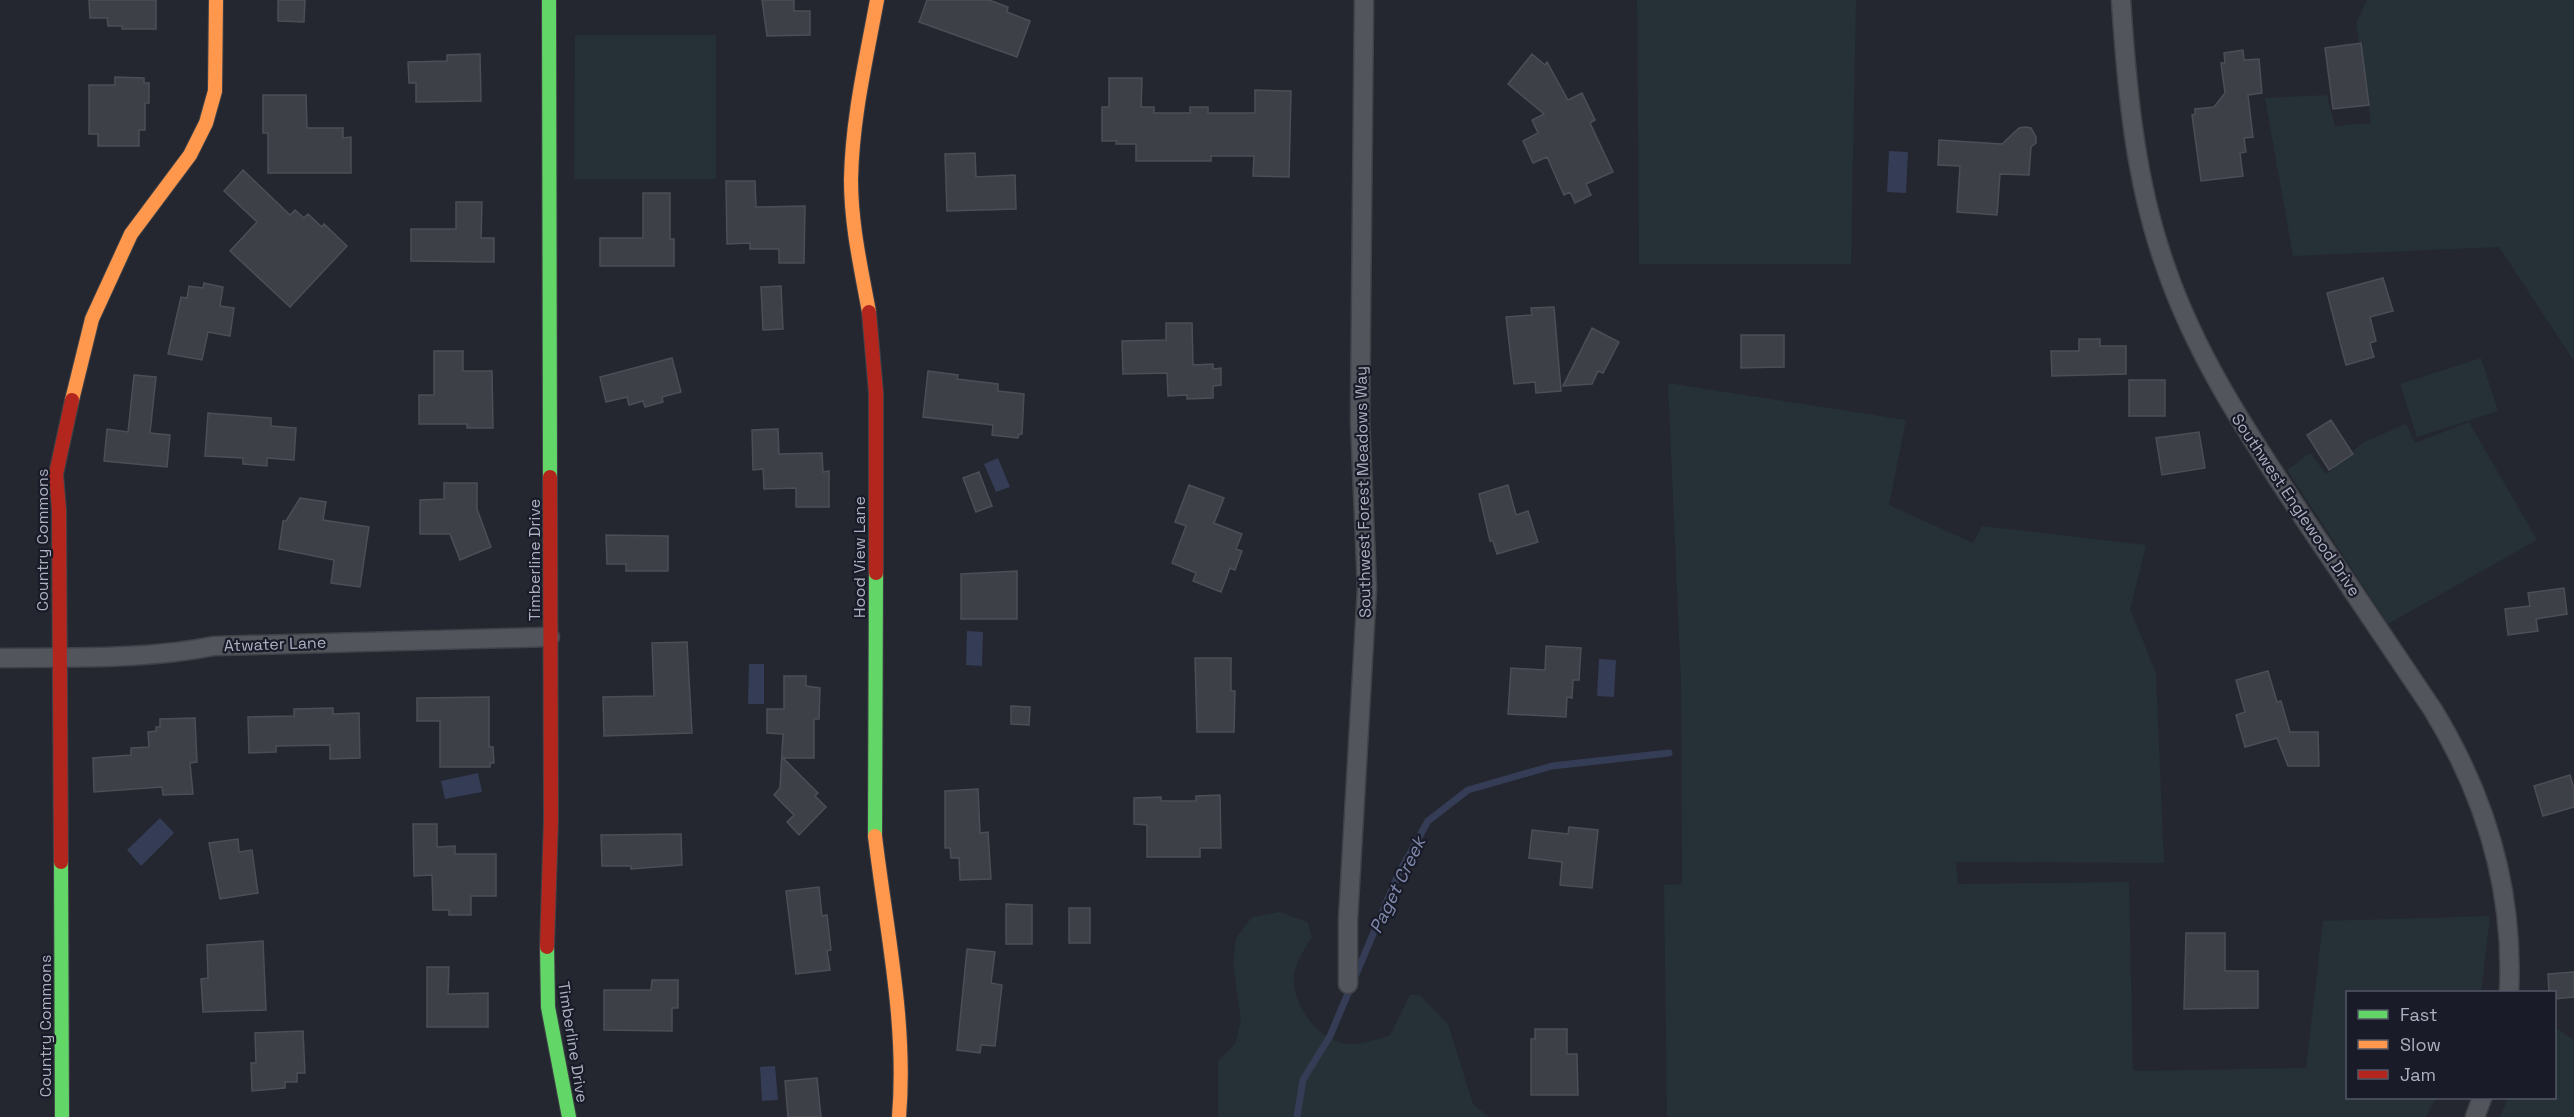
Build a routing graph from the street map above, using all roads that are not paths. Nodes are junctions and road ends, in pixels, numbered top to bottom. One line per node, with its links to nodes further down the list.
1 (216, 0): 7 (street, Country Commons)
2 (549, 0): 6 (street, Timberline Drive)
3 (877, 0): 14 (street, Hood View Lane)
4 (1364, 0): 9 (street, Southwest Forest Meadows Way)
5 (2121, 0): 10 (street, Southwest Englewood Drive)
6 (550, 636): 7 (street, Atwater Lane); 13 (street, Timberline Drive)
7 (59, 657): 8 (street, Atwater Lane); 12 (street, Country Commons)
8 (0, 658)
9 (1348, 984)
10 (2510, 991)
11 (2482, 1099): 15 (street)
12 (62, 1117)
13 (569, 1117)
14 (900, 1117)
15 (2475, 1117)

